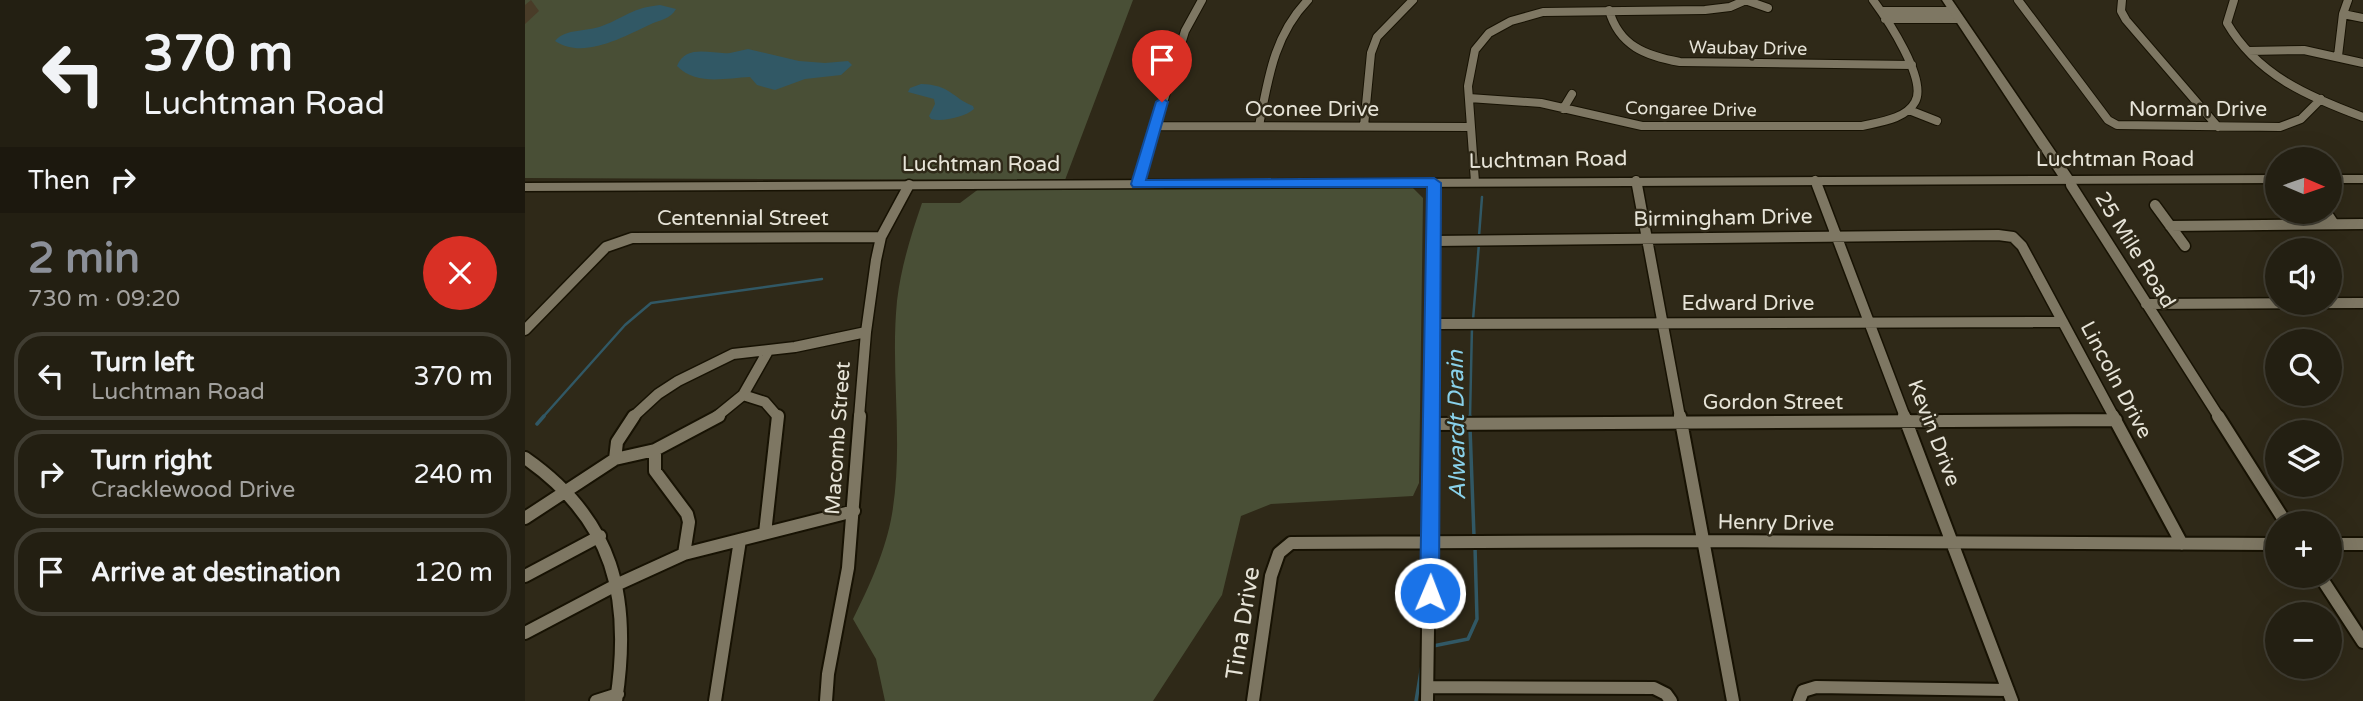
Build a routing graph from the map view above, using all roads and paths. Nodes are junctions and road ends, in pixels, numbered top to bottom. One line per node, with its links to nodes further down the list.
1 (1202, 0): 27 (street)
2 (1308, 0): 28 (street)
3 (1413, 0): 29 (street)
4 (1746, 0): 10 (street); 11 (street)
5 (1873, 0): 14 (street)
6 (2018, 0): 31 (street, Norman Drive)
7 (2122, 0): 31 (street)
8 (2234, 0): 16 (street)
9 (2348, 0): 13 (street)
10 (1768, 8)
11 (1609, 10): 19 (street, Waubay Drive); 21 (street)
12 (1954, 10): 14 (street); 37 (street, 25 Mile Road)
13 (2343, 14): 15 (street); 17 (street)
14 (1883, 15): 19 (street)
15 (2363, 18)
16 (2248, 51): 17 (street); 22 (street)
17 (2338, 56): 18 (street)
18 (2363, 63)
19 (1912, 65): 23 (street)
20 (1572, 94): 24 (street)
21 (1469, 98): 24 (street, Congaree Drive); 30 (street)
22 (2321, 99): 25 (street); 31 (street, Norman Drive)
23 (1910, 108): 24 (street, Congaree Drive); 26 (street)
24 (1563, 109)
25 (2363, 117)
26 (1937, 121)
27 (1154, 126): 28 (street, Oconee Drive); 40 (street)
28 (1259, 126): 29 (street, Oconee Drive)
29 (1364, 126): 30 (street, Oconee Drive)
30 (1470, 127): 38 (street)
31 (2218, 127)
32 (2265, 179): 37 (street, Luchtman Road)
33 (2342, 179): 34 (street)
34 (2363, 179)
35 (1636, 180): 36 (street, Luchtman Road); 38 (street, Luchtman Road); 51 (street)
36 (1815, 180): 37 (street, Luchtman Road); 48 (street, Kevin Drive)
37 (2068, 180): 55 (street, 25 Mile Road)
38 (1475, 182): 39 (street, Luchtman Road)
39 (1434, 183): 40 (street, Luchtman Road); 52 (street)
40 (1138, 184): 41 (street, Luchtman Road)
41 (909, 185): 42 (street, Luchtman Road); 49 (street, Macomb Street)
42 (525, 187)
43 (2155, 205): 47 (street)
44 (2334, 224): 47 (street)
45 (2342, 224): 46 (street)
46 (2363, 224)
47 (2170, 226): 53 (street)
48 (1836, 236): 50 (street, Birmingham Drive); 51 (street, Birmingham Drive); 58 (street, Kevin Drive)
49 (881, 237): 60 (street, Centennial Street); 61 (street, Macomb Street)
50 (2013, 237): 57 (street, Lincoln Drive)
51 (1647, 238): 52 (street, Birmingham Drive); 56 (street)
52 (1433, 241): 59 (street)
53 (2185, 246)
54 (2363, 303): 55 (street)
55 (2146, 304): 73 (street, 25 Mile Road)
56 (1663, 322): 58 (street, Edward Drive); 59 (street, Edward Drive); 66 (street)
57 (2063, 322): 58 (street, Edward Drive); 64 (street, Lincoln Drive)
58 (1869, 323): 65 (street, Kevin Drive)
59 (1433, 324): 67 (street)
60 (525, 330)
61 (866, 332): 62 (street); 72 (street, Macomb Street)
62 (768, 351): 63 (street); 69 (street)
63 (743, 395): 68 (street); 75 (street)
64 (2116, 420): 65 (street, Gordon Street); 81 (street, Lincoln Drive)
65 (1907, 421): 66 (street, Gordon Street); 80 (street, Kevin Drive)
66 (1682, 422): 67 (street, Gordon Street); 78 (street)
67 (1431, 424): 79 (street)
68 (655, 450): 69 (street); 86 (street)
69 (615, 459): 71 (street)
70 (527, 461): 71 (street)
71 (569, 490): 74 (street); 76 (street)
72 (854, 511): 75 (street); 97 (street, Macomb Street)
73 (2278, 511)
74 (525, 518)
75 (765, 533): 77 (street)
76 (600, 536): 87 (street); 88 (street)
77 (740, 540): 86 (street); 96 (street)
78 (1704, 541): 79 (street, Henry Drive); 80 (street, Henry Drive); 100 (street)
79 (1430, 543): 85 (street, Henry Drive); 92 (street)
80 (1953, 544): 81 (street, Henry Drive); 93 (street, Kevin Drive)
81 (2182, 544): 82 (street, Henry Drive)
82 (2265, 544)
83 (2342, 544): 84 (street)
84 (2363, 544)
85 (1279, 553): 98 (street, Tina Drive)
86 (684, 554): 88 (street)
87 (525, 576)
88 (616, 585): 90 (street); 94 (street)
89 (2328, 588): 91 (street)
90 (525, 633)
91 (2363, 642)
92 (1427, 694): 99 (street)
93 (2010, 695): 101 (street)
94 (617, 698): 95 (street)
95 (596, 701)
96 (715, 701)
97 (826, 701)
98 (1253, 701)
99 (1671, 701)
100 (1733, 701)
101 (1800, 701)

